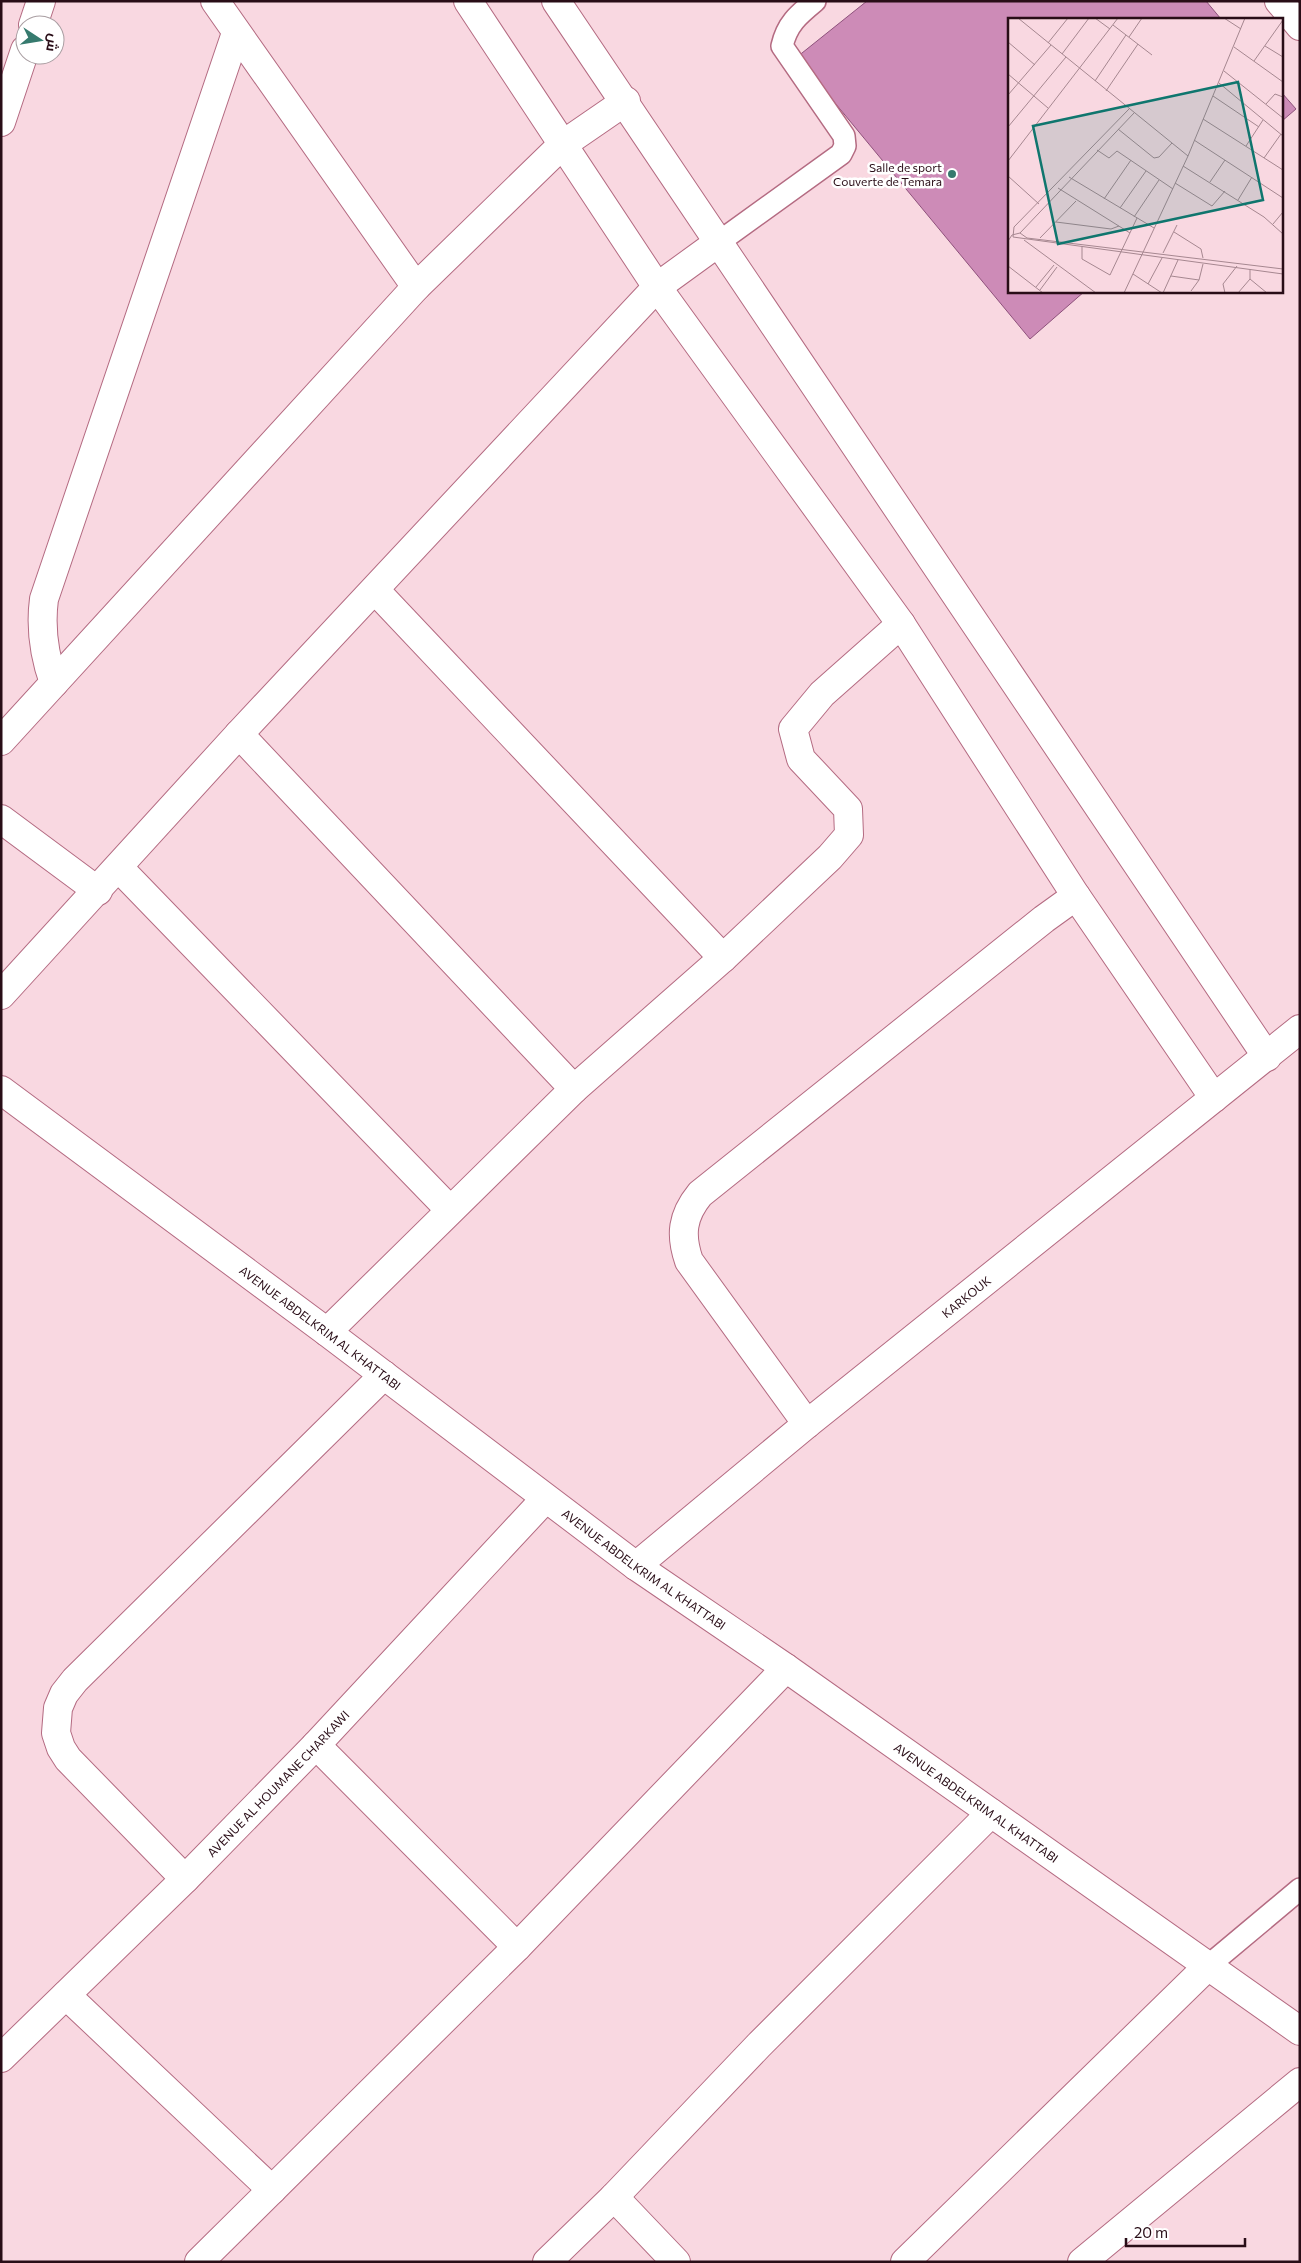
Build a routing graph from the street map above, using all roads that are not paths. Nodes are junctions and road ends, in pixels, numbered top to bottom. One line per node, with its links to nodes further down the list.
1 (41, 1): 7 (street)
2 (215, 1): 9 (street)
3 (468, 1): 13 (street)
4 (556, 1): 11 (street)
5 (815, 1): 14 (lane)
6 (1279, 1): 8 (street)
7 (36, 15)
8 (1300, 26)
9 (236, 32): 15 (street); 19 (street)
10 (20, 65): 12 (street)
11 (626, 102): 13 (street); 14 (street)
12 (1, 122)
13 (562, 145): 15 (street); 16 (street)
14 (719, 242): 16 (street); 29 (street)
15 (416, 287): 19 (street)
16 (657, 287): 17 (street); 18 (street)
17 (375, 590): 20 (street); 26 (street)
18 (901, 624): 25 (street); 26 (street)
19 (54, 683): 21 (street)
20 (239, 734): 23 (street); 30 (street)
21 (1, 741)
22 (1, 819): 24 (street)
23 (119, 868): 24 (street); 33 (street)
24 (98, 891): 27 (street)
25 (1076, 896): 32 (street); 36 (street)
26 (723, 958): 30 (street)
27 (1, 995)
28 (1300, 1029): 29 (street, KARKOUK)
29 (1267, 1058): 32 (street, KARKOUK)
30 (574, 1089): 33 (street)
31 (1, 1090): 34 (street, AVENUE ABDELKRIM AL KHATTABI)
32 (1214, 1098): 36 (street, KARKOUK)
33 (450, 1210): 34 (street)
34 (327, 1332): 35 (street, AVENUE ABDELKRIM AL KHATTABI)
35 (384, 1375): 37 (street, AVENUE ABDELKRIM AL KHATTABI); 42 (street)
36 (807, 1424): 38 (street, KARKOUK)
37 (545, 1499): 38 (street, AVENUE ABDELKRIM AL KHATTABI); 40 (street, AVENUE AL HOUMANE CHARKAWI)
38 (636, 1566): 39 (street, AVENUE ABDELKRIM AL KHATTABI)
39 (786, 1668): 41 (street, AVENUE ABDELKRIM AL KHATTABI); 44 (street)
40 (316, 1745): 42 (street, AVENUE AL HOUMANE CHARKAWI); 44 (street)
41 (991, 1813): 45 (street, AVENUE ABDELKRIM AL KHATTABI); 51 (street)
42 (185, 1879): 46 (street, AVENUE AL HOUMANE CHARKAWI)
43 (1300, 1889): 45 (lane)
44 (516, 1947): 50 (street)
45 (1208, 1966): 47 (street, AVENUE ABDELKRIM AL KHATTABI); 55 (street)
46 (66, 1995): 48 (street, AVENUE AL HOUMANE CHARKAWI); 50 (street)
47 (1300, 2031)
48 (1, 2058)
49 (1300, 2082): 56 (street)
50 (272, 2190): 52 (street)
51 (614, 2197): 53 (street); 54 (street)
52 (199, 2262)
53 (548, 2262)
54 (676, 2262)
55 (905, 2262)
56 (1082, 2262)

